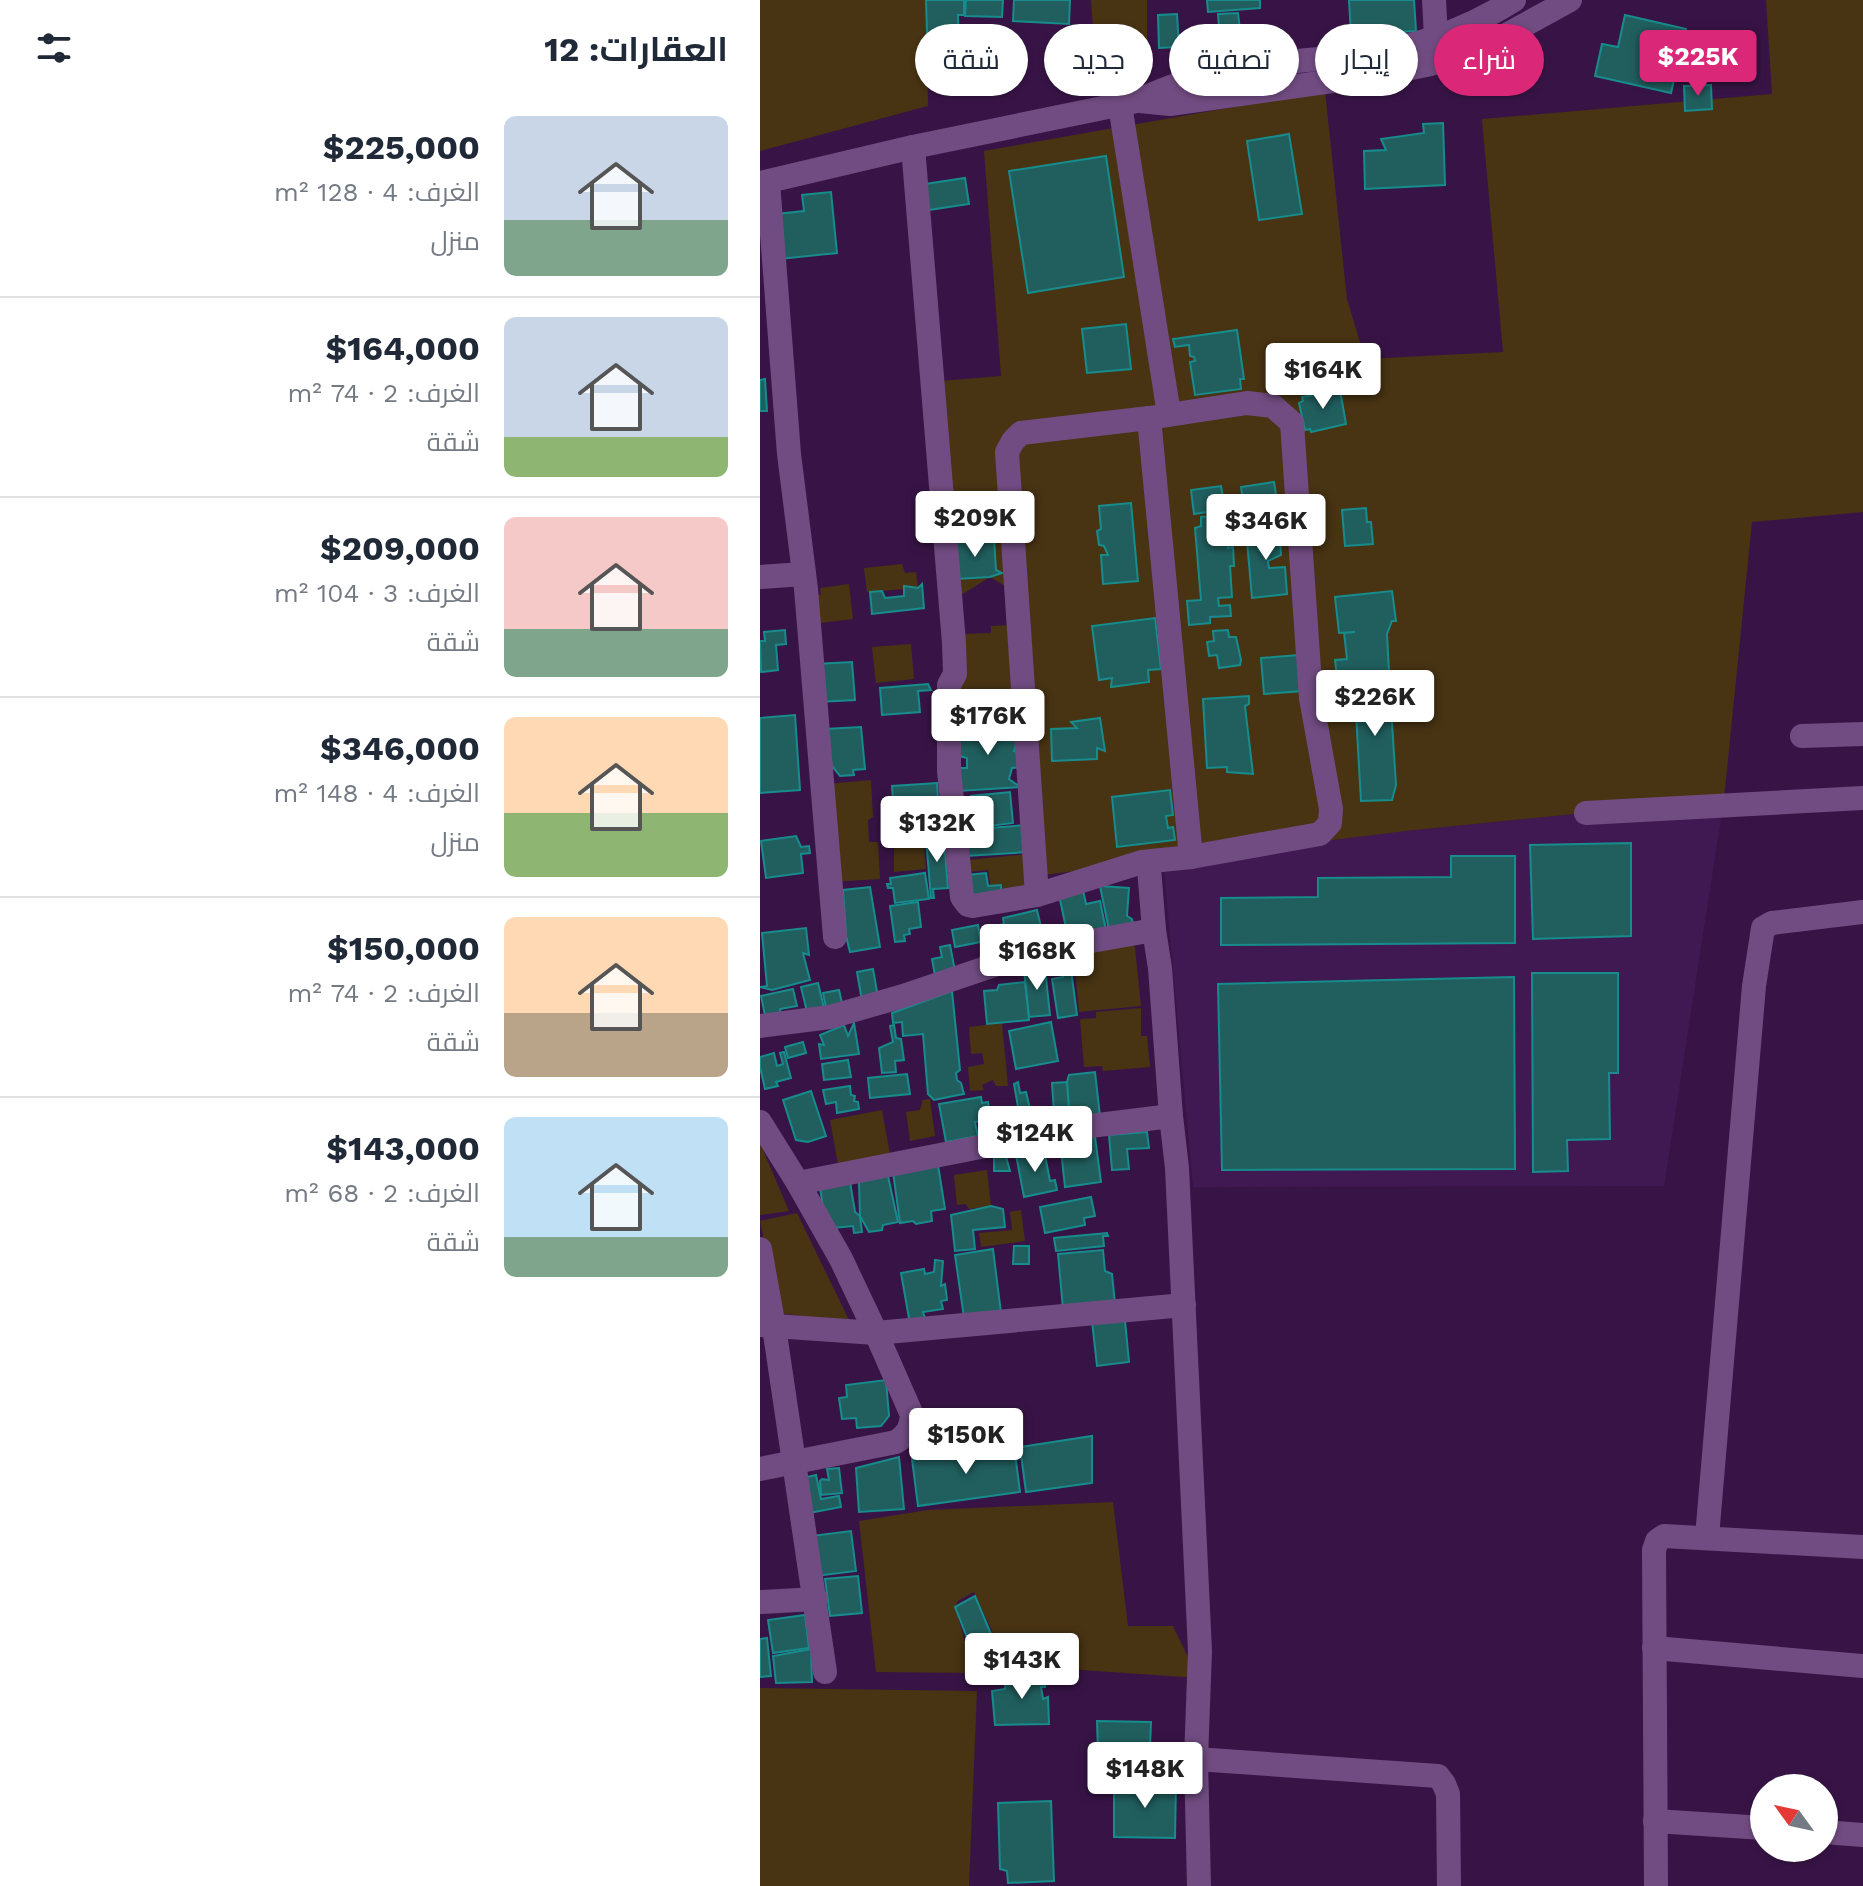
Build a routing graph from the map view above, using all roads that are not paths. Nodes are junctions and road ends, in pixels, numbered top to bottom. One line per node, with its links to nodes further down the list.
1 (1434, 0): 4 (street)
2 (1514, 0): 5 (street)
3 (1570, 0): 7 (street)
4 (1435, 24)
5 (1467, 24)
6 (1434, 38): 7 (street)
7 (1129, 103): 8 (street); 10 (street)
8 (913, 147): 9 (street); 19 (street)
9 (764, 182): 11 (street)
10 (1159, 416): 17 (street); 17 (street); 19 (street)
11 (804, 574): 12 (street); 22 (street)
12 (760, 577)
13 (1863, 734): 14 (street)
14 (1802, 736)
15 (1863, 798): 16 (street)
16 (1586, 813)
17 (1191, 857): 18 (street)
18 (1147, 863): 19 (street); 21 (street)
19 (1037, 895)
20 (1863, 912): 33 (street)
21 (1154, 930): 23 (street); 24 (street)
22 (835, 937)
23 (760, 1026)
24 (1171, 1116): 26 (street); 28 (street)
25 (760, 1122): 26 (street)
26 (798, 1183): 30 (street)
27 (760, 1249): 29 (street)
28 (1184, 1305): 30 (street); 40 (street)
29 (767, 1326): 30 (street); 31 (street)
30 (876, 1333): 31 (street)
31 (795, 1463): 32 (street); 35 (street)
32 (760, 1469)
33 (1707, 1537): 34 (street); 37 (street)
34 (1863, 1547)
35 (816, 1599): 36 (street); 39 (street)
36 (760, 1602)
37 (1654, 1648): 38 (street); 41 (street)
38 (1863, 1666)
39 (825, 1672)
40 (1196, 1759): 45 (street); 46 (street)
41 (1655, 1821): 42 (street); 47 (street)
42 (1750, 1827)
43 (1838, 1833): 44 (street)
44 (1863, 1835)
45 (1199, 1886)
46 (1449, 1886)
47 (1656, 1886)

